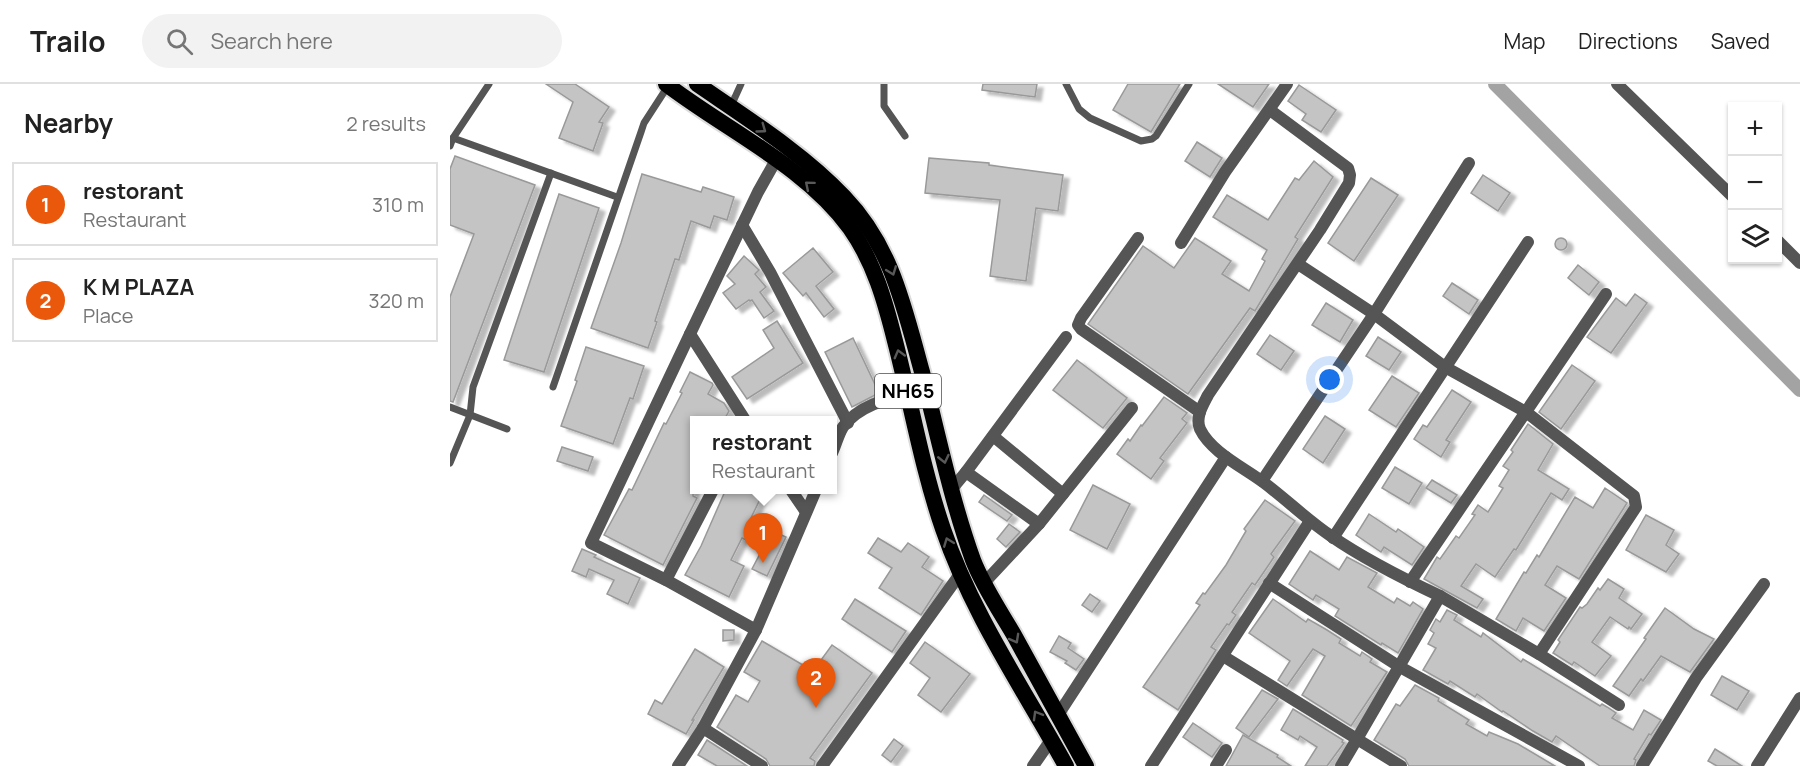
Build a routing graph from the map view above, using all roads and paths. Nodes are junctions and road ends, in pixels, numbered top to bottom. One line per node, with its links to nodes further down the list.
1 (489, 84): 13 (lane)
2 (697, 84): 10 (highway, NH65)
3 (741, 84): 10 (lane)
4 (884, 84): 12 (lane)
5 (1066, 84): 6 (lane)
6 (1189, 84)
7 (1287, 84): 11 (street)
8 (1617, 84): 18 (street)
9 (667, 85): 15 (highway, NH65); 19 (lane)
10 (730, 107): 48 (highway, NH65, one-way to 48)
11 (1270, 110): 23 (street); 26 (street)
12 (905, 136)
13 (453, 138): 14 (lane); 17 (lane)
14 (450, 146)
15 (776, 160): 20 (street); 33 (highway, NH65, one-way to 15)
16 (1469, 163): 28 (street)
17 (551, 173): 19 (lane); 38 (lane)
18 (1728, 192)
19 (618, 197): 32 (lane)
20 (742, 225): 29 (street); 40 (street)
21 (1138, 238): 36 (street)
22 (1528, 242): 31 (street)
23 (1180, 243)
24 (1782, 244): 25 (street)
25 (1800, 263)
26 (1298, 264): 28 (street); 36 (street)
27 (1606, 294): 37 (street)
28 (1374, 314): 31 (street); 47 (street)
29 (690, 334): 39 (street); 58 (street)
30 (1066, 337): 42 (street)
31 (1445, 367): 37 (street); 56 (street)
32 (553, 387)
33 (909, 394): 40 (street); 57 (highway, NH65, one-way to 33)
34 (450, 407): 38 (lane)
35 (1132, 408): 52 (street)
36 (1200, 412): 44 (street)
37 (1526, 412): 59 (street); 65 (street)
38 (470, 415): 41 (lane); 45 (lane)
39 (742, 416)
40 (848, 423): 43 (street)
41 (507, 429)
42 (993, 436): 46 (street); 52 (street)
43 (837, 442)
44 (1226, 457): 47 (street); 70 (street)
45 (450, 463)
46 (966, 472): 48 (street); 55 (street)
47 (1262, 481): 54 (street)
48 (951, 490): 60 (highway, NH65)
49 (710, 494): 58 (street)
50 (794, 494): 53 (street)
51 (814, 494): 53 (street)
52 (1064, 494): 55 (street)
53 (806, 512): 64 (street)
54 (1310, 521): 56 (street); 61 (street)
55 (1039, 524): 60 (street)
56 (1333, 538): 59 (street)
57 (960, 574): 73 (highway, NH65, one-way to 57); 77 (street)
58 (666, 580): 64 (street)
59 (1410, 582): 63 (street)
60 (984, 583): 70 (highway, NH65, one-way to 70)
61 (1269, 583): 66 (street); 67 (street)
62 (1764, 584): 86 (street)
63 (1440, 596): 65 (street); 67 (street)
64 (756, 630): 71 (street)
65 (1539, 654): 69 (street)
66 (1223, 656): 72 (street); 81 (street)
67 (1400, 667): 72 (street); 85 (street)
68 (1800, 698): 87 (street)
69 (1619, 705)
70 (1058, 715): 80 (highway, NH65)
71 (703, 728): 75 (street); 76 (street)
72 (1357, 739): 83 (street); 84 (street)
73 (1051, 740): 78 (street); 79 (highway, NH65)
74 (1226, 750): 82 (street)
75 (678, 766)
76 (762, 766)
77 (822, 766)
78 (1033, 766)
79 (1066, 766)
80 (1086, 766)
81 (1151, 766)
82 (1216, 766)
83 (1341, 766)
84 (1401, 766)
85 (1579, 766)
86 (1642, 766)
87 (1757, 766)

